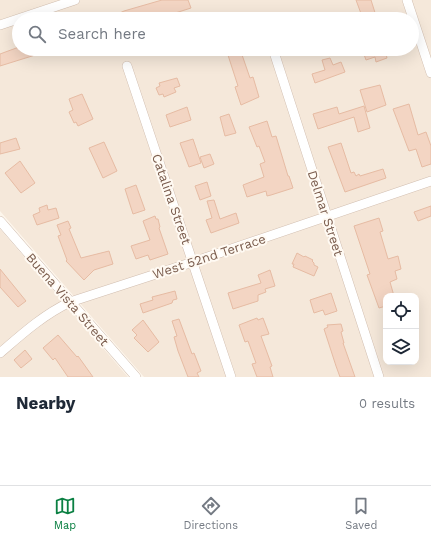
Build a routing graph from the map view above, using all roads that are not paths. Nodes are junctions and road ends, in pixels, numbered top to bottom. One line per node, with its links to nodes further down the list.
1 (76, 0): 3 (street)
2 (407, 0): 4 (street)
3 (40, 12)
4 (411, 12)
5 (12, 21): 6 (street)
6 (0, 25)
7 (419, 36): 10 (street)
8 (275, 56): 12 (street, Delmar Street)
9 (127, 66): 14 (street, Catalina Street)
10 (431, 73)
11 (431, 181): 12 (street, West 52nd Terrace)
12 (327, 216): 14 (street, West 52nd Terrace); 19 (street, Delmar Street)
13 (0, 221): 15 (street, Buena Vista Street)
14 (193, 262): 15 (street, West 52nd Terrace); 18 (street, Catalina Street)
15 (70, 302): 16 (street, West 52nd Terrace); 17 (street, Buena Vista Street)
16 (0, 353)
17 (136, 377)
18 (231, 377)
19 (379, 377)

